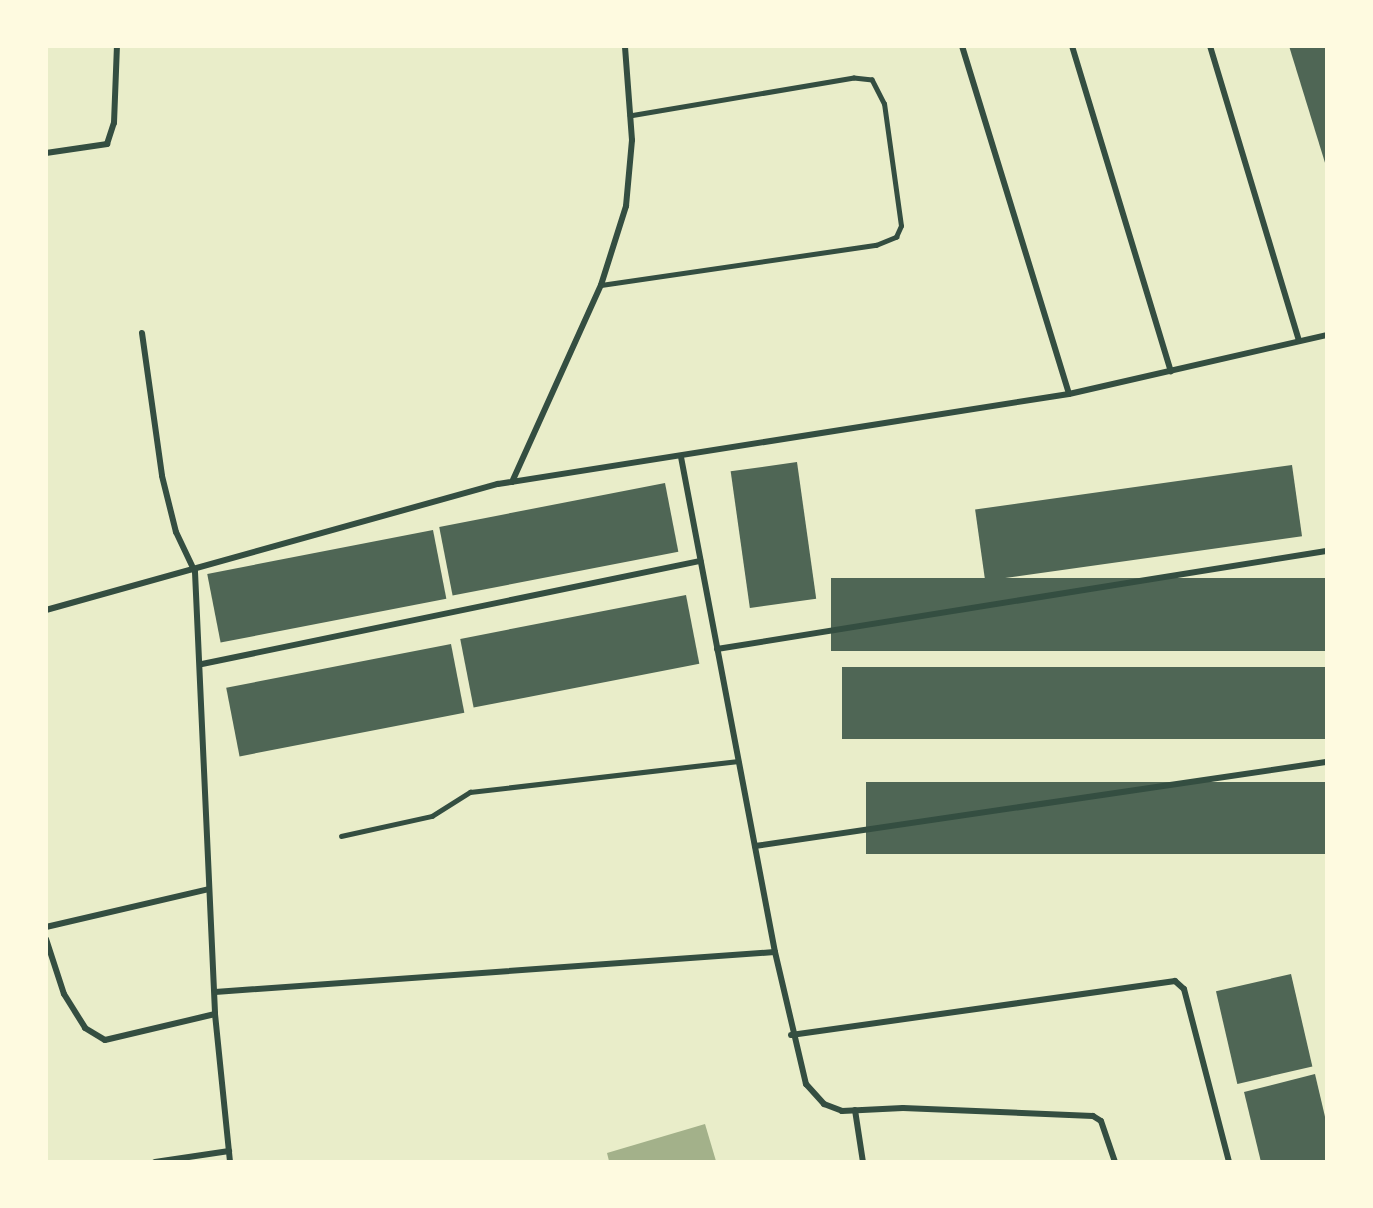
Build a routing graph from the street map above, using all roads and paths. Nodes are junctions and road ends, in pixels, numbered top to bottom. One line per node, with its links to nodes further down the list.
1 (117, 46): 7 (street)
2 (625, 46): 6 (street)
3 (962, 46): 13 (street)
4 (1072, 46): 12 (street)
5 (1210, 46): 11 (street)
6 (630, 116): 8 (street); 8 (lane)
7 (46, 153)
8 (600, 285): 15 (street)
9 (142, 333): 18 (street)
10 (1326, 336): 11 (street)
11 (1299, 340): 12 (street)
12 (1171, 370): 13 (street)
13 (1069, 393): 14 (street)
14 (681, 457): 15 (street); 17 (street)
15 (512, 482): 18 (street)
16 (1326, 551): 20 (street)
17 (700, 561): 20 (street); 21 (street)
18 (195, 572): 19 (street); 21 (street)
19 (46, 610)
20 (717, 649): 22 (street)
21 (202, 664): 26 (street)
22 (738, 761): 24 (lane); 25 (street)
23 (1326, 762): 25 (street)
24 (341, 837)
25 (755, 846): 29 (street)
26 (210, 890): 27 (street); 30 (street)
27 (46, 927)
28 (46, 939): 31 (street)
29 (775, 952): 30 (street); 32 (street)
30 (215, 992): 31 (street)
31 (216, 1014): 34 (street)
32 (791, 1035): 33 (street); 39 (street)
33 (855, 1110): 37 (street); 38 (street)
34 (229, 1151): 35 (street); 36 (street)
35 (154, 1161)
36 (230, 1161)
37 (863, 1161)
38 (1115, 1161)
39 (1229, 1161)

